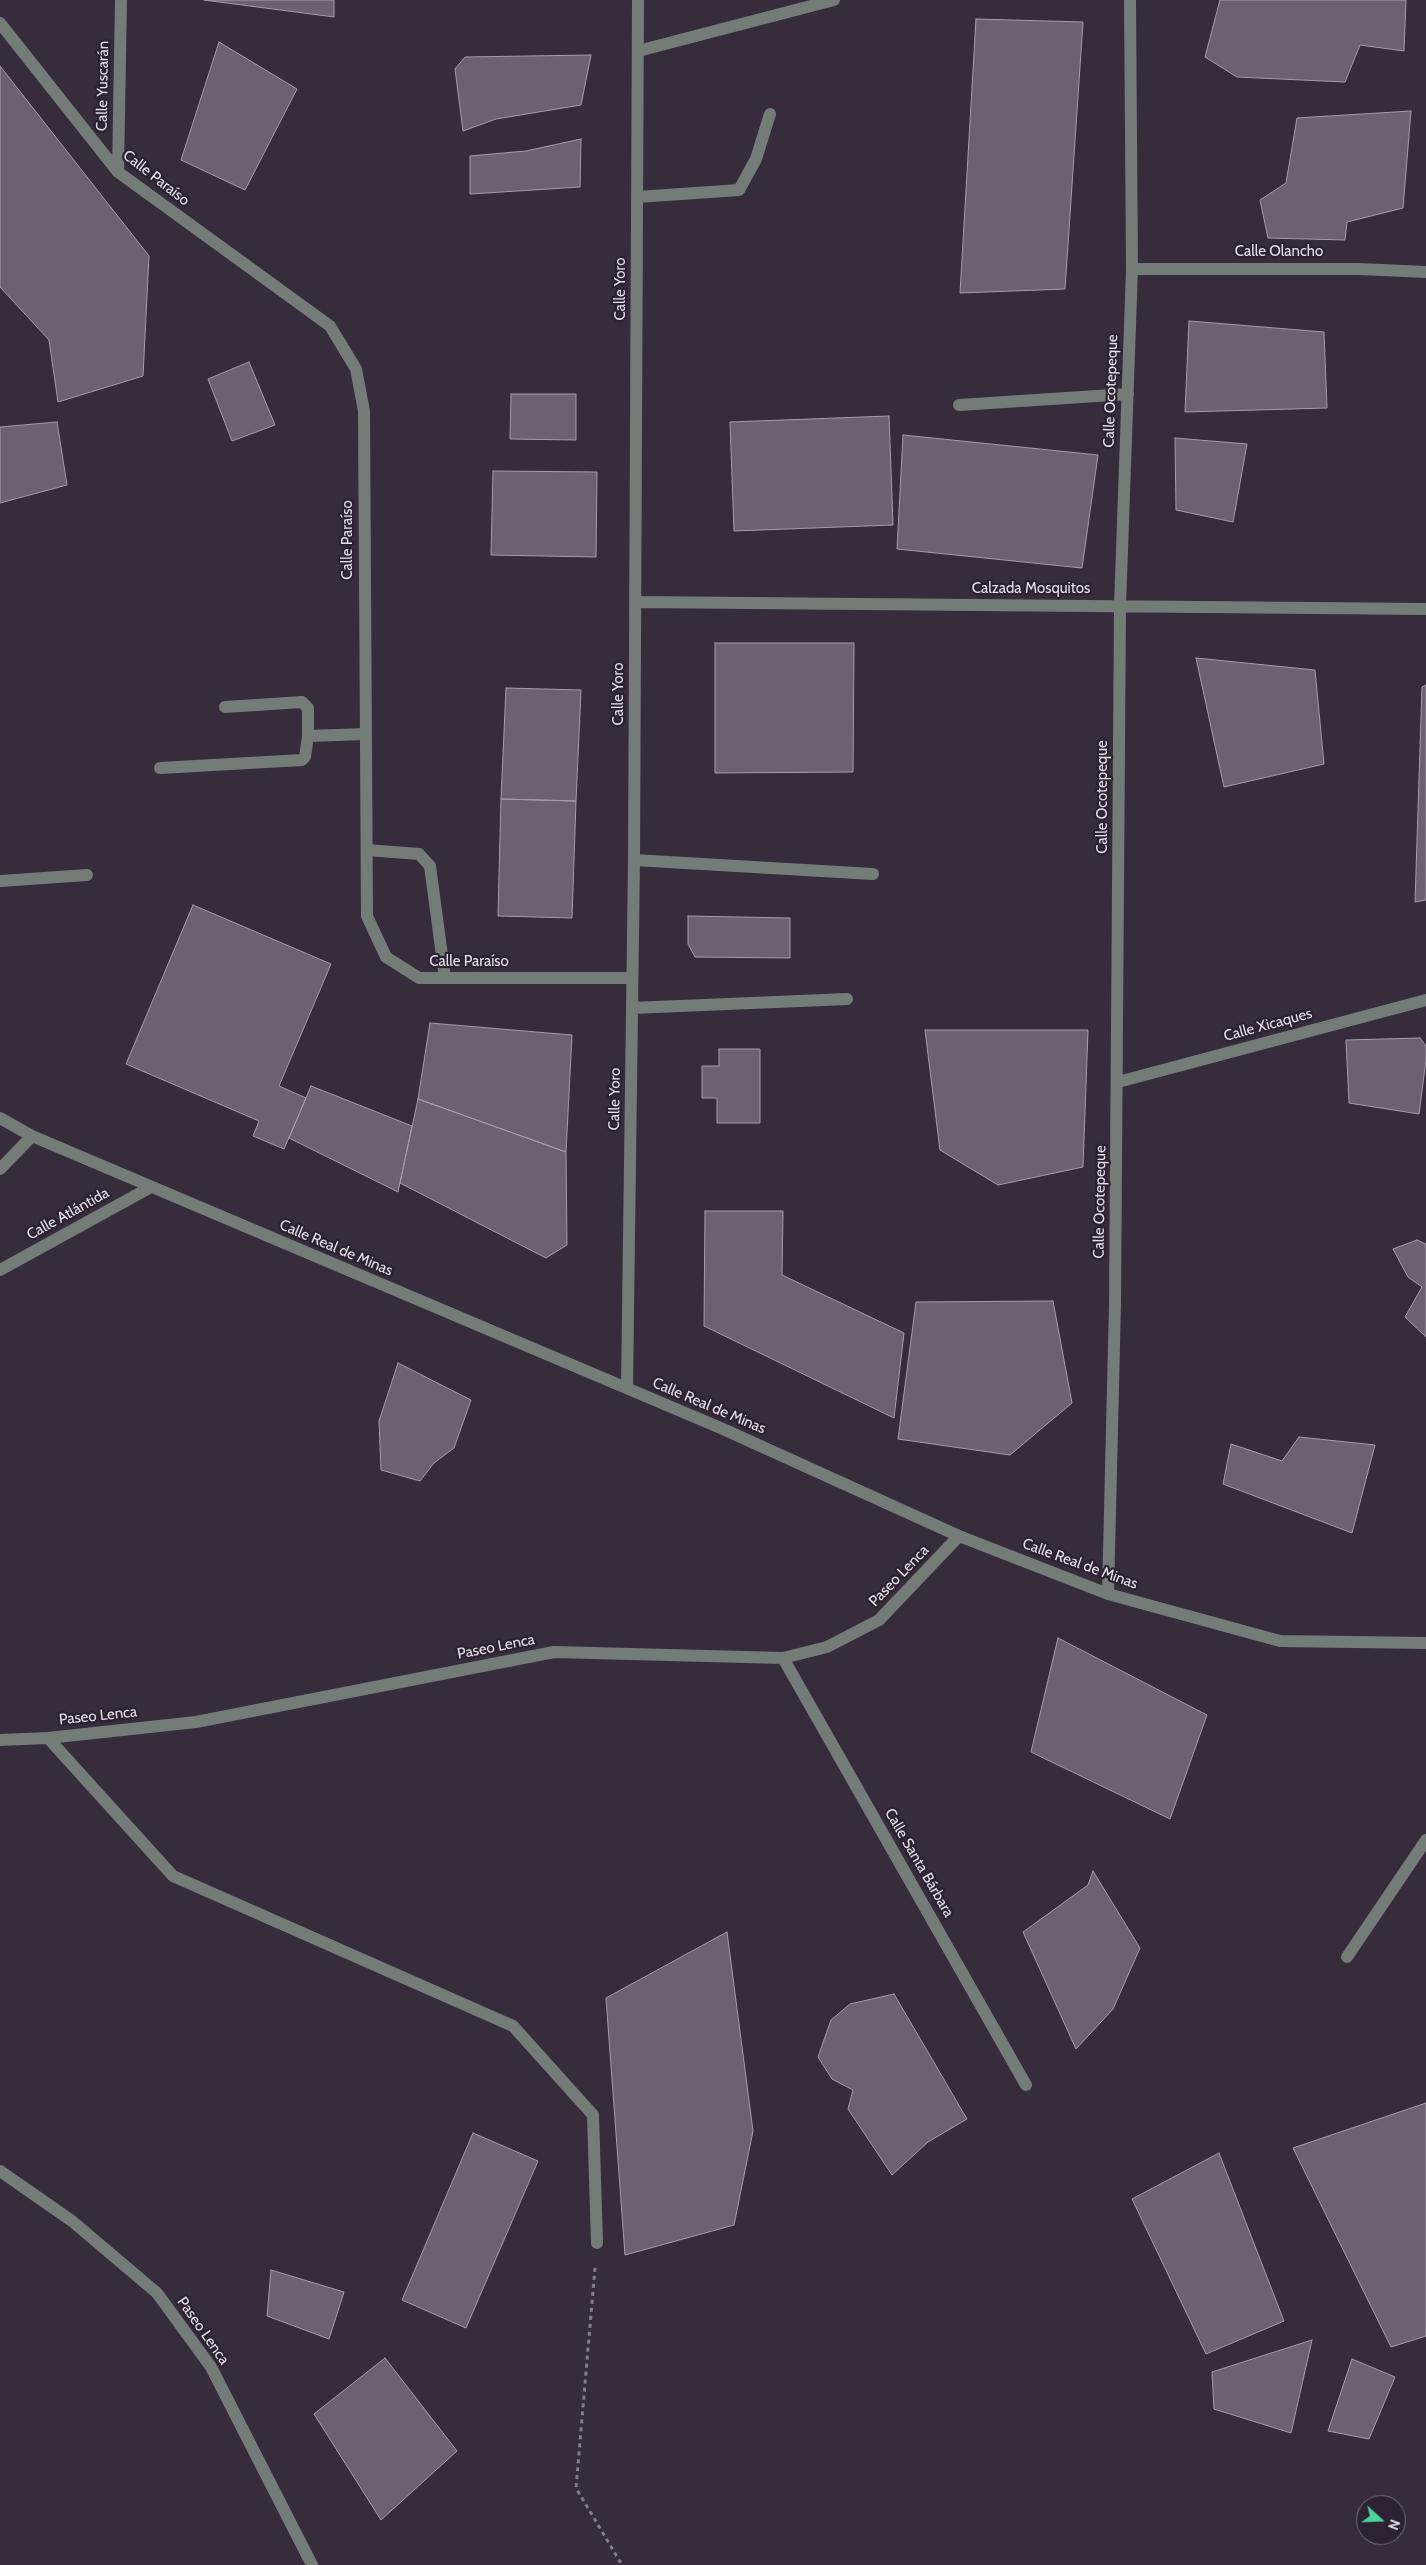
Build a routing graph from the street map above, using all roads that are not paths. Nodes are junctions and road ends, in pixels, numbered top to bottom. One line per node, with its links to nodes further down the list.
1 (121, 0): 8 (street, Calle Yuscarán)
2 (638, 0): 6 (street, Calle Yoro)
3 (834, 0): 6 (street)
4 (1130, 0): 10 (street, Calle Ocotepeque)
5 (0, 23): 8 (street, Calle Paraíso)
6 (638, 51): 9 (street, Calle Yoro)
7 (770, 114): 9 (street)
8 (118, 172): 18 (street, Calle Paraíso)
9 (637, 197): 14 (street, Calle Yoro)
10 (1132, 268): 11 (street, Calle Olancho); 12 (street, Calle Ocotepeque)
11 (1426, 272)
12 (1128, 394): 13 (street); 15 (street, Calle Ocotepeque)
13 (959, 405)
14 (636, 602): 15 (street, Calzada Mosquitos); 22 (street, Calle Yoro)
15 (1120, 606): 16 (street, Calzada Mosquitos); 31 (street, Calle Ocotepeque)
16 (1426, 609)
17 (225, 707): 19 (street)
18 (366, 734): 19 (street); 21 (street, Calle Paraíso)
19 (308, 736): 20 (street)
20 (160, 768)
21 (367, 850): 26 (street, Calle Paraíso); 26 (street)
22 (634, 860): 23 (street); 27 (street, Calle Yoro)
23 (873, 874)
24 (87, 875): 25 (street)
25 (0, 880)
26 (445, 978): 27 (street, Calle Paraíso)
27 (632, 978): 30 (street, Calle Yoro)
28 (847, 999): 30 (street)
29 (1426, 1000): 31 (street, Calle Xicaques)
30 (632, 1008): 37 (street, Calle Yoro)
31 (1118, 1082): 39 (street, Calle Ocotepeque)
32 (0, 1118): 33 (street, Calle Real de Minas)
33 (32, 1136): 34 (street); 35 (street, Calle Real de Minas)
34 (0, 1169)
35 (151, 1187): 36 (street, Calle Atlántida); 37 (street, Calle Real de Minas)
36 (0, 1270)
37 (627, 1388): 38 (street, Calle Real de Minas)
38 (959, 1536): 39 (street, Calle Real de Minas); 41 (street, Paseo Lenca)
39 (1108, 1594): 40 (street, Calle Real de Minas)
40 (1426, 1643)
41 (783, 1658): 42 (street, Paseo Lenca); 46 (street, Calle Santa Bárbara)
42 (48, 1738): 43 (street, Paseo Lenca); 48 (street)
43 (0, 1740)
44 (1426, 1840): 45 (street)
45 (1347, 1957)
46 (1026, 2085)
47 (0, 2171): 49 (street, Paseo Lenca)
48 (597, 2243)
49 (312, 2565)

